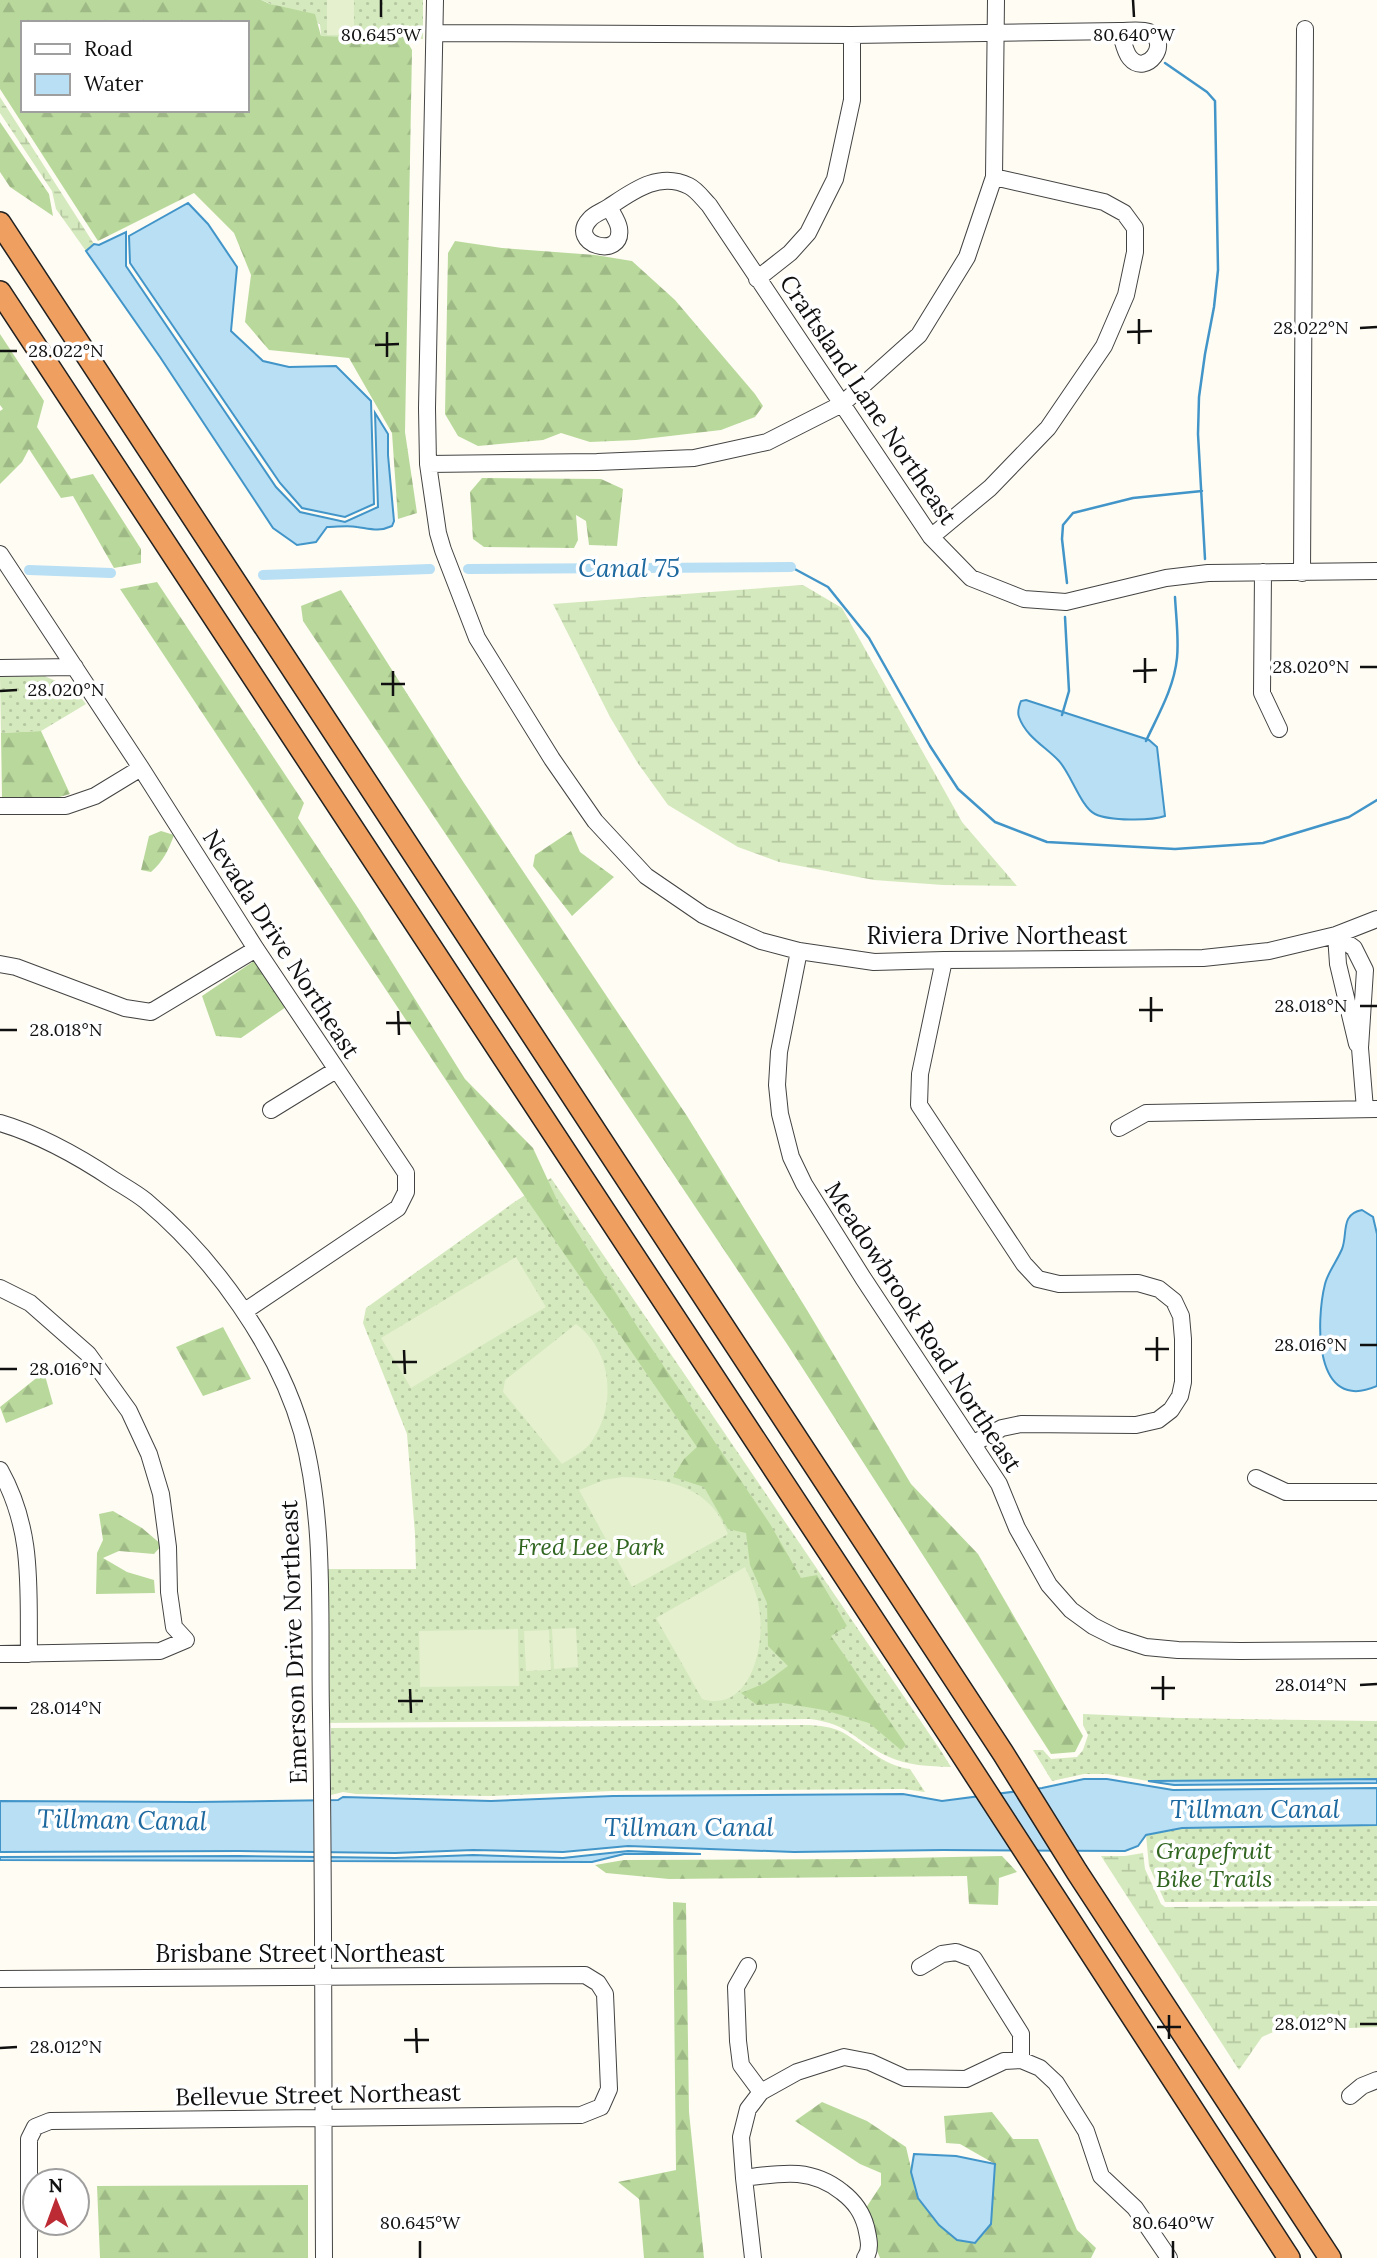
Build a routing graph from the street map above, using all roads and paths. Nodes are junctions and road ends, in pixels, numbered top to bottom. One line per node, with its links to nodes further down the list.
1 (435, 0): 5 (street, Riviera Drive Northeast)
2 (996, 0): 6 (street)
3 (1305, 29): 19 (street)
4 (1120, 31): 6 (street)
5 (435, 33): 7 (street); 14 (street, Riviera Drive Northeast)
6 (995, 33): 7 (street); 8 (street)
7 (852, 35): 11 (street)
8 (994, 177): 13 (street); 15 (street)
9 (609, 207): 11 (street, Craftsland Lane Northeast)
10 (0, 223): 63 (highway)
11 (757, 279): 13 (street, Craftsland Lane Northeast)
12 (0, 292): 62 (highway)
13 (842, 404): 14 (street); 15 (street, Craftsland Lane Northeast)
14 (428, 464): 28 (street, Riviera Drive Northeast)
15 (931, 537): 18 (street, Craftsland Lane Northeast)
16 (0, 554): 20 (street, Nevada Drive Northeast)
17 (1377, 571): 19 (street, Craftsland Lane Northeast)
18 (1262, 572): 19 (street, Craftsland Lane Northeast); 22 (street)
19 (1302, 573)
20 (75, 667): 21 (street); 23 (street, Nevada Drive Northeast)
21 (0, 668)
22 (1279, 729)
23 (141, 768): 24 (street); 27 (street, Nevada Drive Northeast)
24 (0, 806)
25 (1377, 919): 26 (street, Riviera Drive Northeast)
26 (1336, 935): 29 (street, Riviera Drive Northeast); 31 (street); 31 (street)
27 (256, 949): 30 (street); 32 (street, Nevada Drive Northeast)
28 (799, 951): 29 (street, Riviera Drive Northeast); 39 (street, Meadowbrook Road Northeast)
29 (944, 960): 39 (street)
30 (0, 964)
31 (1360, 1048): 33 (street)
32 (336, 1070): 34 (street); 38 (street, Nevada Drive Northeast)
33 (1371, 1109): 36 (street)
34 (271, 1110)
35 (0, 1123): 38 (street, Emerson Drive Northeast)
36 (1119, 1128)
37 (0, 1288): 45 (street)
38 (245, 1311): 48 (street, Emerson Drive Northeast)
39 (974, 1443): 43 (street, Meadowbrook Road Northeast)
40 (0, 1470): 45 (street)
41 (1256, 1478): 42 (street)
42 (1377, 1492)
43 (1377, 1650)
44 (0, 1654): 45 (street)
45 (29, 1654)
46 (748, 1966): 52 (street)
47 (920, 1967): 50 (street)
48 (323, 1976): 49 (street, Brisbane Street Northeast); 54 (street, Brisbane Street Northeast); 55 (street, Emerson Drive Northeast)
49 (0, 1979)
50 (1021, 2060): 52 (street); 61 (street)
51 (1377, 2080): 53 (street)
52 (761, 2092): 56 (street)
53 (1350, 2096)
54 (601, 2108): 55 (street, Bellevue Street Northeast)
55 (323, 2117): 57 (street, Bellevue Street Northeast); 58 (street, Emerson Drive Northeast)
56 (744, 2178): 59 (street); 60 (street)
57 (29, 2258)
58 (324, 2258)
59 (753, 2258)
60 (865, 2258)
61 (1169, 2258)
62 (1289, 2258)
63 (1330, 2258)

